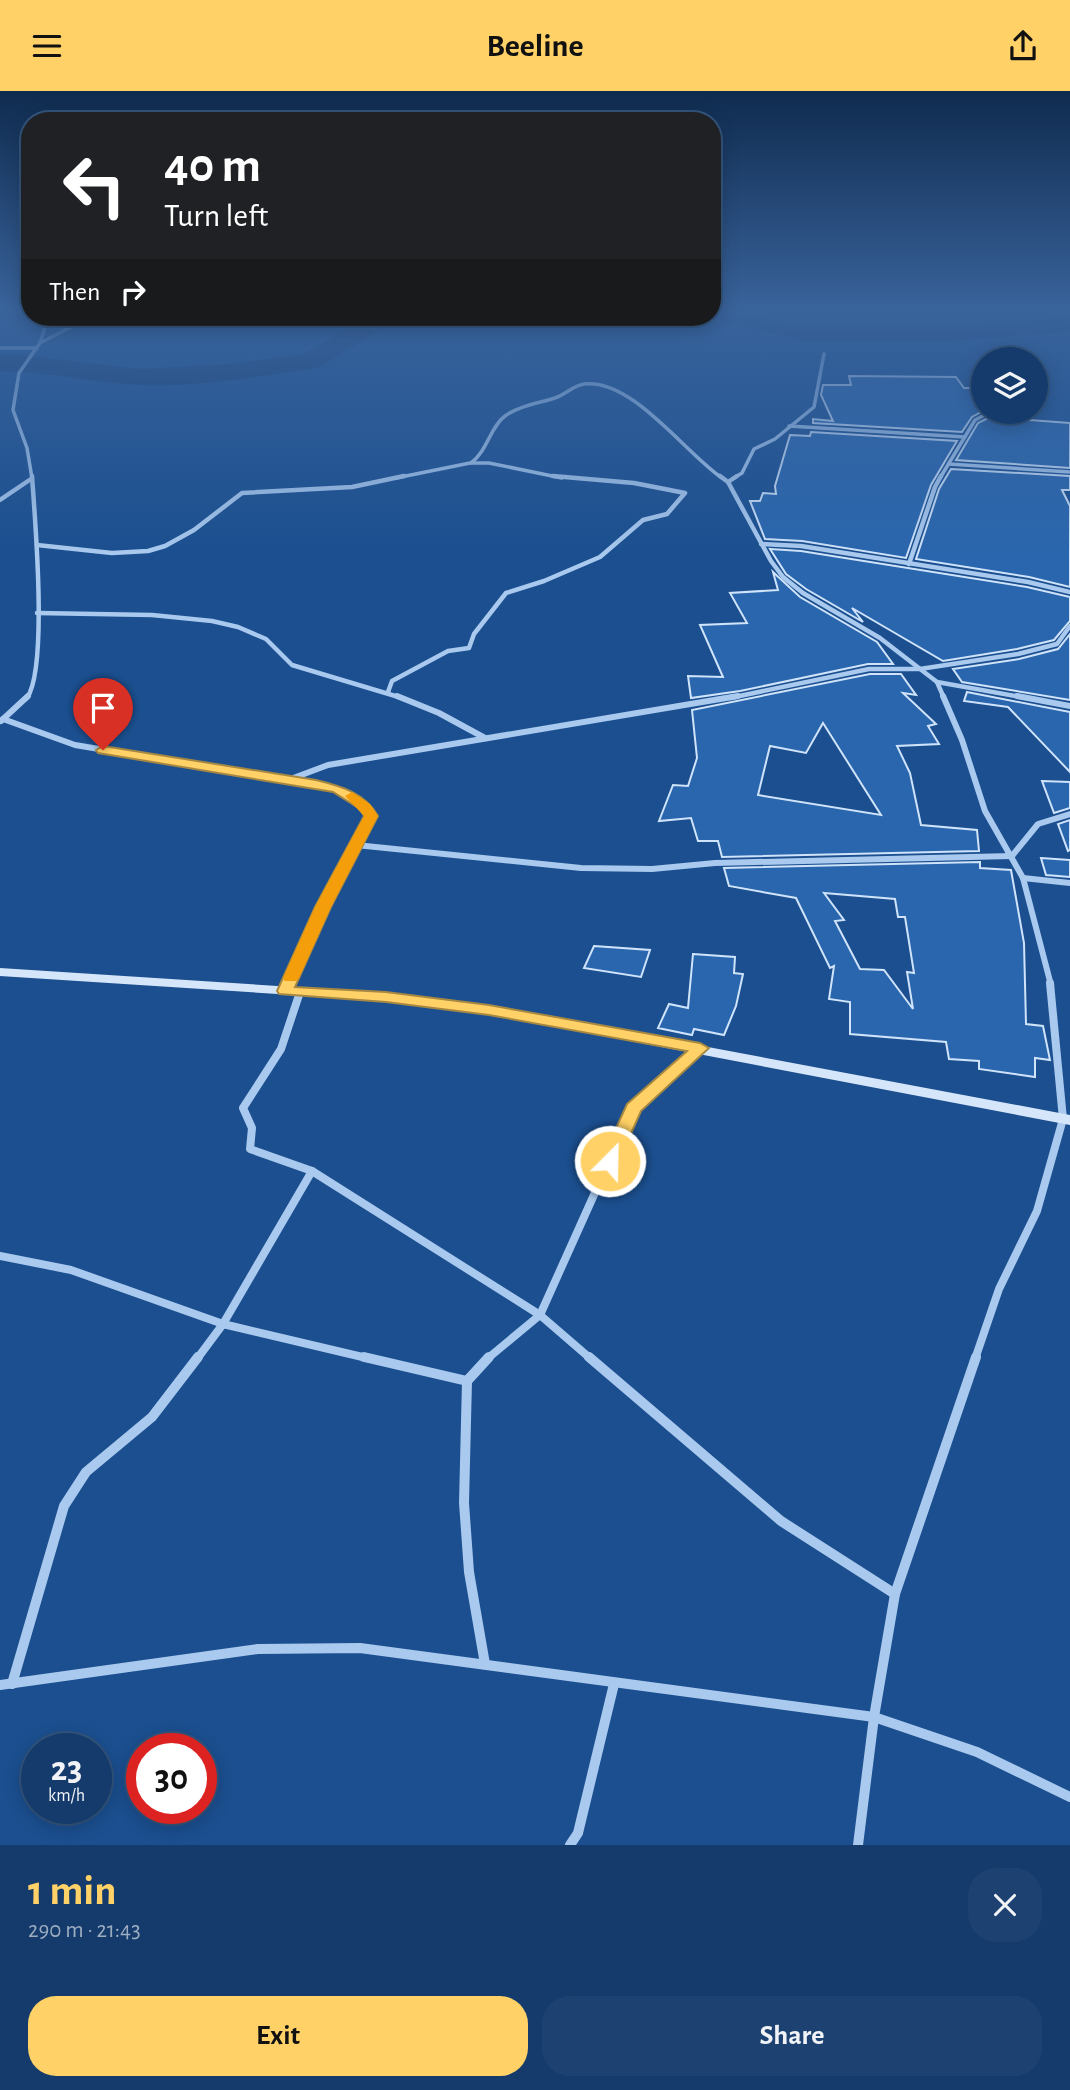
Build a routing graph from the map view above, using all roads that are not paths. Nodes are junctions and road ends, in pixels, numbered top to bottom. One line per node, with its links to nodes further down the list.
1 (16, 390): 11 (street)
2 (572, 390): 8 (street)
3 (615, 390): 12 (street)
4 (817, 390): 6 (street)
5 (973, 424): 7 (street)
6 (789, 426): 7 (street); 12 (street)
7 (965, 437): 9 (street)
8 (470, 463): 14 (street); 22 (street)
9 (949, 464): 10 (street); 16 (street)
10 (1070, 471)
11 (31, 479): 13 (street); 14 (street)
12 (728, 482): 15 (street)
13 (0, 500)
14 (37, 544): 18 (street)
15 (761, 544): 16 (street); 20 (street)
16 (909, 564): 17 (street)
17 (1070, 592)
18 (37, 613): 22 (street); 24 (street)
19 (1070, 627): 20 (street)
20 (920, 669): 21 (street); 25 (street)
21 (937, 681): 23 (street); 29 (street)
22 (388, 692): 25 (street)
23 (1070, 706)
24 (2, 720): 26 (street)
25 (486, 739): 26 (street)
26 (288, 780): 28 (street)
27 (1070, 814): 29 (street)
28 (356, 845): 29 (street); 33 (street)
29 (1012, 856): 30 (street)
30 (1023, 878): 31 (street); 35 (street)
31 (1070, 883)
32 (0, 972): 33 (street)
33 (292, 991): 34 (street); 36 (street)
34 (700, 1048): 35 (street); 38 (street)
35 (1067, 1120): 41 (street)
36 (312, 1171): 38 (street); 39 (street)
37 (0, 1256): 39 (street)
38 (540, 1315): 40 (street); 41 (street)
39 (223, 1324): 40 (street); 43 (street)
40 (467, 1381): 42 (street)
41 (895, 1594): 45 (street)
42 (485, 1664): 43 (street); 44 (street)
43 (6, 1684)
44 (614, 1684): 45 (street); 47 (street)
45 (874, 1717): 46 (street); 48 (street)
46 (1070, 1797)
47 (570, 1845)
48 (858, 1845)

